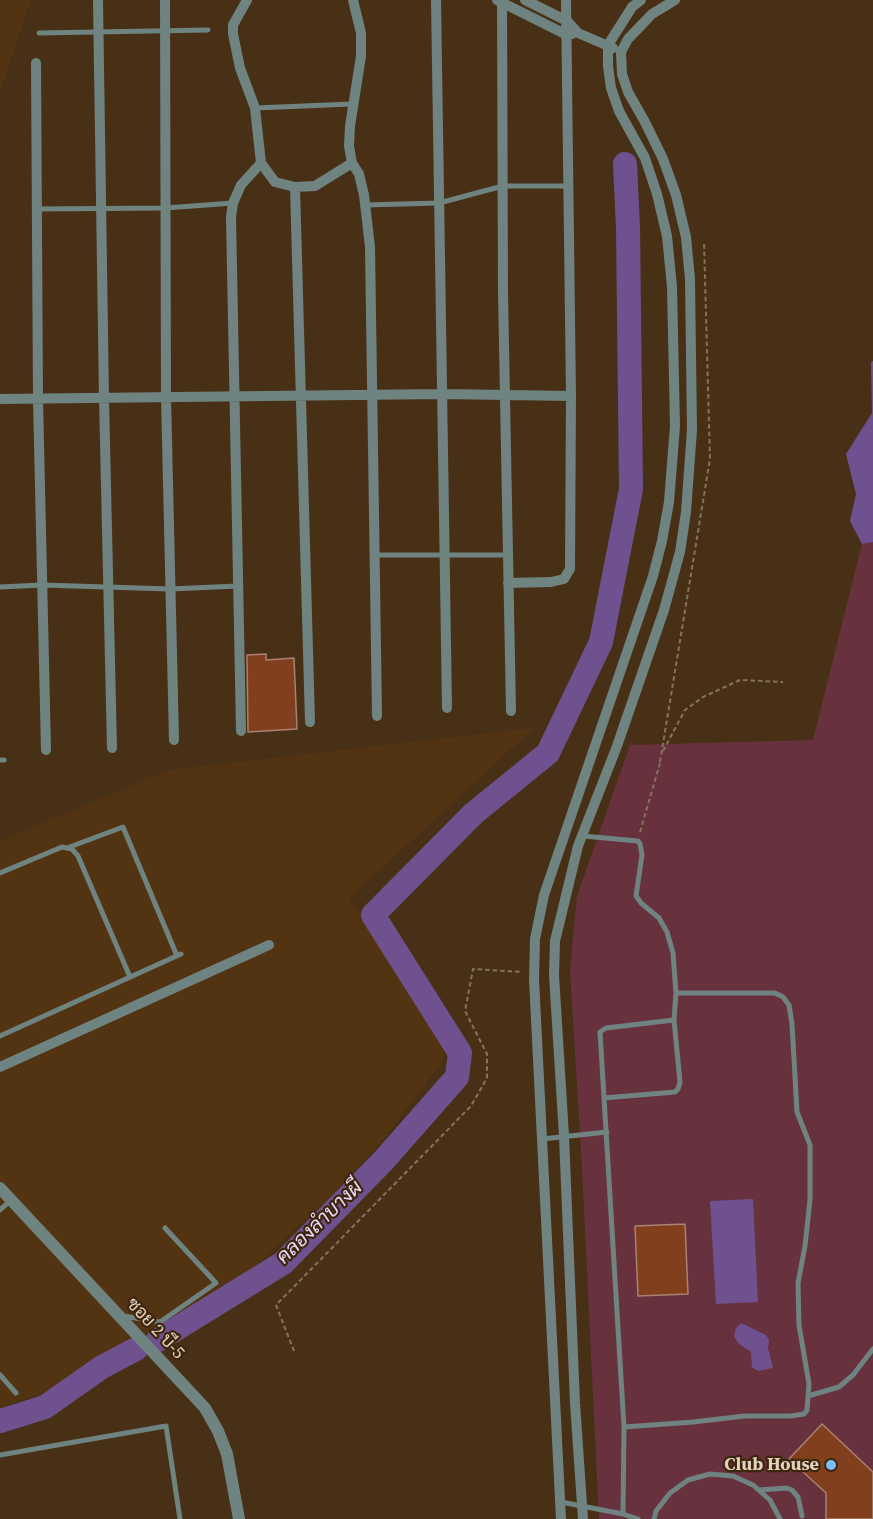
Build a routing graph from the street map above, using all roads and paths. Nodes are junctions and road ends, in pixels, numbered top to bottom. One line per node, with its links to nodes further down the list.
1 (98, 0): 14 (street)
2 (165, 0): 12 (street)
3 (247, 0): 21 (street)
4 (353, 0): 20 (street)
5 (436, 0): 28 (street)
6 (525, 0): 11 (street)
7 (566, 0): 11 (street)
8 (641, 0): 17 (street)
9 (675, 0): 18 (street)
10 (500, 1): 16 (street); 24 (street)
11 (567, 21): 16 (street)
12 (164, 30): 13 (lane); 14 (lane); 30 (street)
13 (208, 30)
14 (99, 31): 15 (lane); 32 (street)
15 (39, 33)
16 (573, 34): 17 (street); 25 (street)
17 (608, 45): 18 (street); 66 (street)
18 (621, 52): 61 (street)
19 (36, 63): 31 (street)
20 (352, 104): 21 (lane); 23 (street)
21 (255, 108): 22 (street)
22 (261, 163): 26 (street); 27 (street)
23 (352, 163): 26 (street); 29 (street)
24 (503, 186): 25 (lane); 28 (lane); 35 (street)
25 (569, 186): 38 (street)
26 (295, 187): 37 (street)
27 (233, 203): 30 (lane); 36 (street)
28 (440, 203): 29 (lane); 33 (street)
29 (365, 205): 34 (street)
30 (165, 208): 32 (lane); 39 (street)
31 (37, 209): 32 (lane); 42 (street)
32 (101, 210): 40 (street)
33 (443, 394): 34 (street); 35 (street); 44 (street)
34 (372, 395): 37 (street); 43 (street)
35 (504, 395): 38 (street); 45 (street)
36 (234, 396): 37 (street); 39 (street); 49 (street)
37 (302, 396): 56 (street)
38 (571, 396): 46 (street)
39 (166, 397): 40 (street); 51 (street)
40 (104, 398): 42 (street); 50 (street)
41 (0, 399): 42 (street)
42 (38, 399): 47 (street)
43 (375, 555): 44 (lane); 55 (street)
44 (445, 555): 45 (lane); 53 (street)
45 (508, 555): 46 (street)
46 (508, 583): 54 (street)
47 (42, 585): 48 (lane); 50 (lane); 60 (street)
48 (0, 586)
49 (238, 586): 51 (lane); 57 (street)
50 (108, 588): 51 (lane); 59 (street)
51 (170, 589): 58 (street)
52 (783, 682): 62 (path)
53 (447, 708)
54 (511, 711)
55 (376, 716)
56 (310, 722)
57 (241, 731)
58 (174, 740)
59 (112, 748)
60 (46, 750)
61 (582, 836): 62 (lane); 74 (street)
62 (638, 841): 68 (lane)
63 (67, 848): 64 (lane); 67 (lane); 67 (lane)
64 (0, 873)
65 (269, 945): 71 (street)
66 (534, 973): 75 (street); 82 (path)
67 (130, 977): 70 (lane)
68 (676, 993): 69 (lane); 85 (lane)
69 (674, 1020): 72 (lane); 72 (lane)
70 (0, 1036)
71 (0, 1067)
72 (604, 1098): 73 (lane)
73 (607, 1132): 74 (lane); 86 (lane)
74 (564, 1136): 75 (lane); 90 (street)
75 (542, 1139): 89 (street)
76 (0, 1188): 77 (street, ซอย 2 บี-5)
77 (11, 1200): 78 (lane); 80 (street, ซอย 2 บี-5)
78 (0, 1210)
79 (165, 1228): 80 (lane)
80 (118, 1316): 94 (street, ซอย 2 บี-5)
81 (873, 1349): 85 (lane)
82 (294, 1351)
83 (0, 1375): 84 (lane)
84 (16, 1394)
85 (808, 1396): 86 (lane)
86 (624, 1427): 91 (lane)
87 (0, 1455): 93 (lane)
88 (759, 1490): 92 (lane); 98 (lane); 99 (lane)
89 (560, 1502): 90 (lane); 95 (street)
90 (583, 1506): 91 (lane); 96 (street)
91 (623, 1514): 97 (lane)
92 (802, 1516)
93 (180, 1519)
94 (239, 1519)
95 (561, 1519)
96 (583, 1519)
97 (638, 1519)
98 (654, 1519)
99 (780, 1519)

